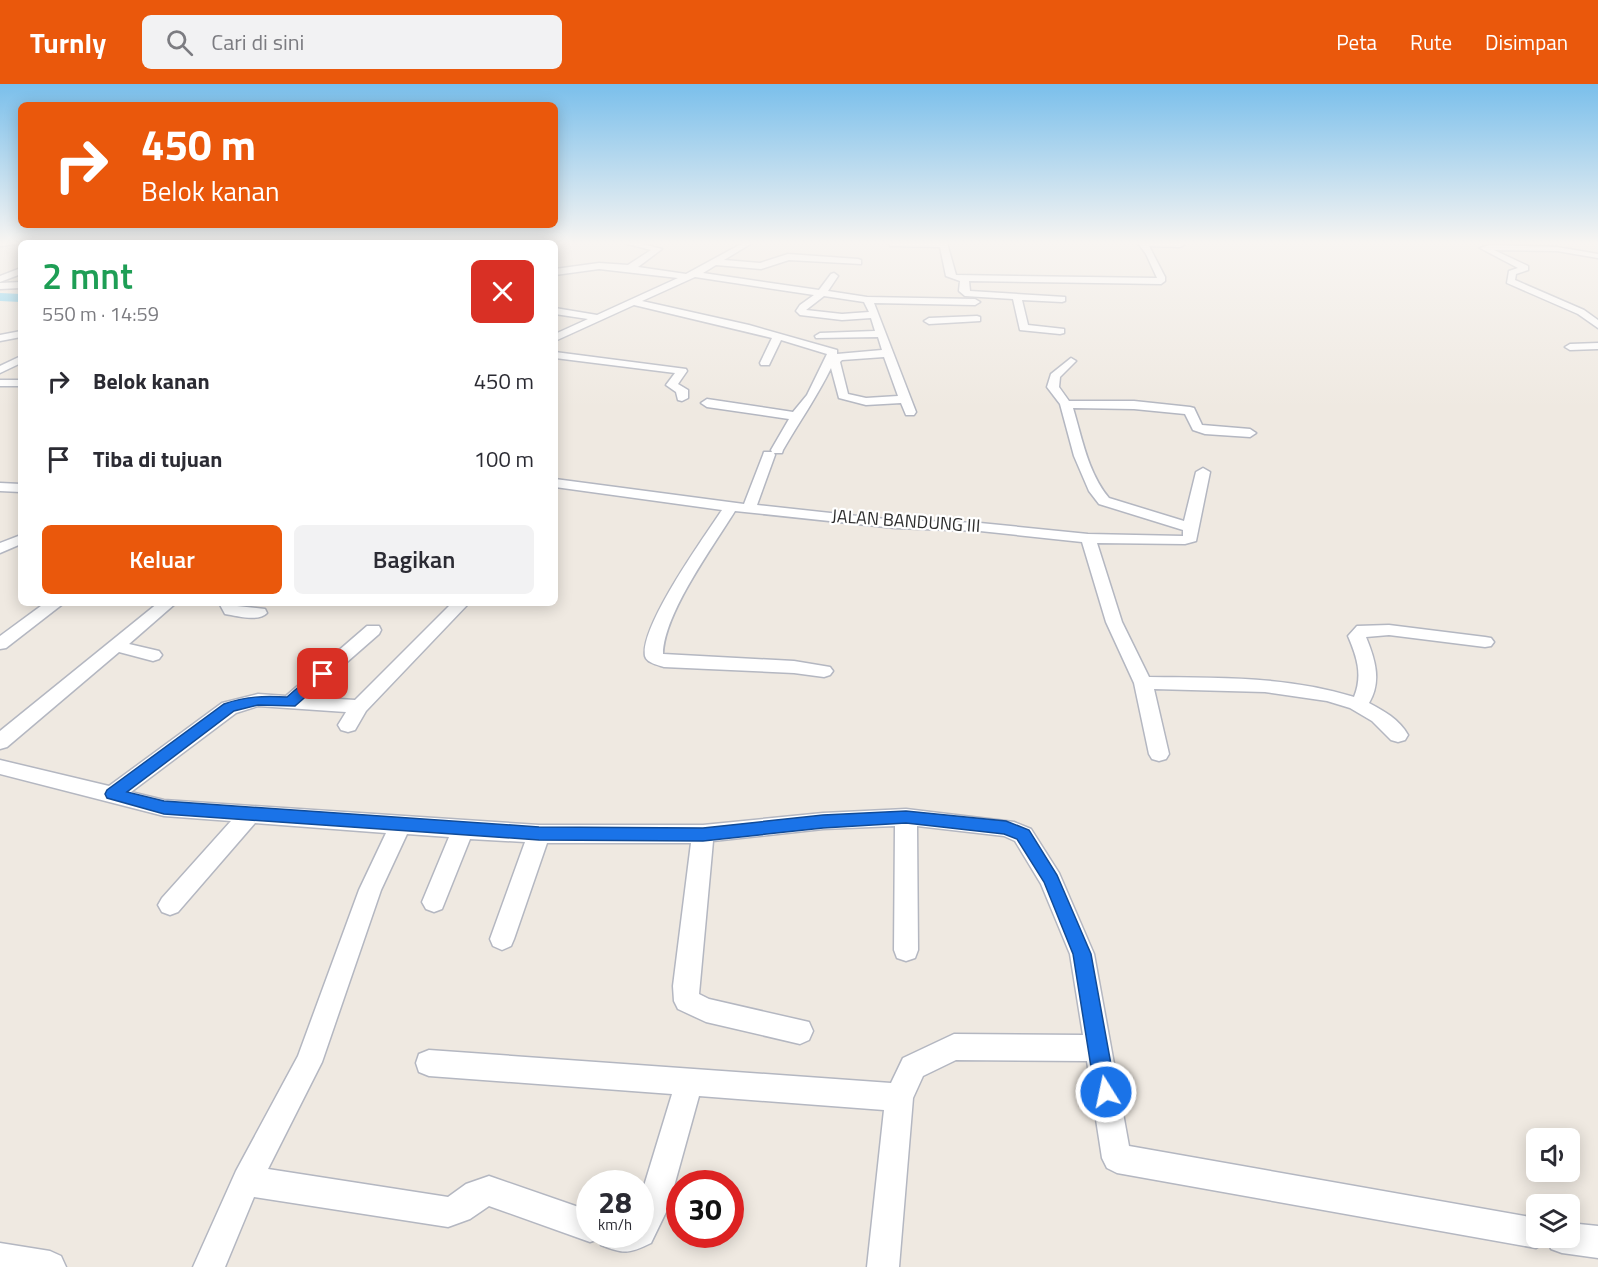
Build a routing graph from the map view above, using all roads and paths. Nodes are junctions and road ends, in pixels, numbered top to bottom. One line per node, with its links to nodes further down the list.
1 (641, 298): 10 (street)
2 (814, 298): 15 (street)
3 (857, 298): 8 (street)
4 (1017, 298): 19 (street)
5 (1026, 298): 7 (street)
6 (1549, 298): 13 (street)
7 (1062, 299)
8 (867, 300): 9 (street); 15 (street)
9 (921, 301): 11 (street); 17 (street)
10 (633, 302): 16 (street); 22 (street)
11 (975, 302)
12 (558, 312): 16 (street)
13 (1581, 312): 14 (street); 18 (street)
14 (1598, 312)
15 (874, 315): 20 (street)
16 (597, 318): 24 (street)
17 (977, 319)
18 (1598, 325)
19 (1060, 331)
20 (882, 334): 23 (street); 28 (street)
21 (18, 335): 25 (street)
22 (778, 336): 32 (street); 41 (street)
23 (820, 336)
24 (558, 337)
25 (0, 338)
26 (1598, 346): 27 (street)
27 (1570, 347)
28 (889, 353): 38 (street); 38 (street)
29 (558, 355): 37 (street)
30 (18, 361): 33 (street)
31 (1071, 361): 39 (street)
32 (765, 363)
33 (0, 370)
34 (0, 383): 35 (street)
35 (18, 383)
36 (729, 397): 41 (street)
37 (682, 398)
38 (905, 399): 40 (street)
39 (1066, 404): 42 (street); 49 (street)
40 (910, 412)
41 (796, 417): 48 (street)
42 (1250, 433)
43 (1203, 472): 49 (street)
44 (558, 483): 47 (street, JALAN BANDUNG III)
45 (0, 488): 46 (street)
46 (18, 488)
47 (731, 507): 48 (street, JALAN BANDUNG III); 63 (street)
48 (749, 508): 50 (street, JALAN BANDUNG III)
49 (1190, 526): 50 (street, JALAN BANDUNG III)
50 (1088, 538): 64 (street)
51 (18, 540): 52 (street)
52 (0, 548)
53 (52, 606): 60 (street)
54 (164, 606): 61 (street)
55 (229, 606): 57 (street)
56 (456, 606): 67 (street)
57 (259, 613)
58 (373, 630): 65 (street)
59 (1485, 642): 66 (street)
60 (0, 644)
61 (115, 646): 62 (street); 70 (street)
62 (153, 655)
63 (824, 671)
64 (1143, 683): 66 (street); 71 (street)
65 (290, 702): 67 (street); 73 (street)
66 (1358, 705): 69 (street)
67 (360, 707): 68 (street)
68 (348, 725)
69 (1398, 735)
70 (0, 742)
71 (1158, 754)
72 (1, 769): 73 (street)
73 (112, 794): 74 (street)
74 (249, 815): 76 (street); 81 (street)
75 (906, 817): 79 (street); 83 (street); 85 (street)
76 (400, 825): 77 (street); 89 (street)
77 (463, 830): 78 (street); 80 (street)
78 (539, 834): 79 (street); 82 (street)
79 (703, 834): 84 (street)
80 (434, 902)
81 (170, 905)
82 (502, 939)
83 (906, 950)
84 (800, 1031)
85 (1098, 1048): 88 (street); 92 (street)
86 (429, 1063): 87 (street)
87 (689, 1082): 88 (street); 90 (street)
88 (899, 1097): 98 (street)
89 (246, 1181): 91 (street); 97 (street)
90 (654, 1204)
91 (576, 1222)
92 (1526, 1231)
93 (1580, 1240): 94 (street)
94 (1598, 1242)
95 (0, 1259): 96 (street)
96 (50, 1267)
97 (209, 1267)
98 (883, 1267)

